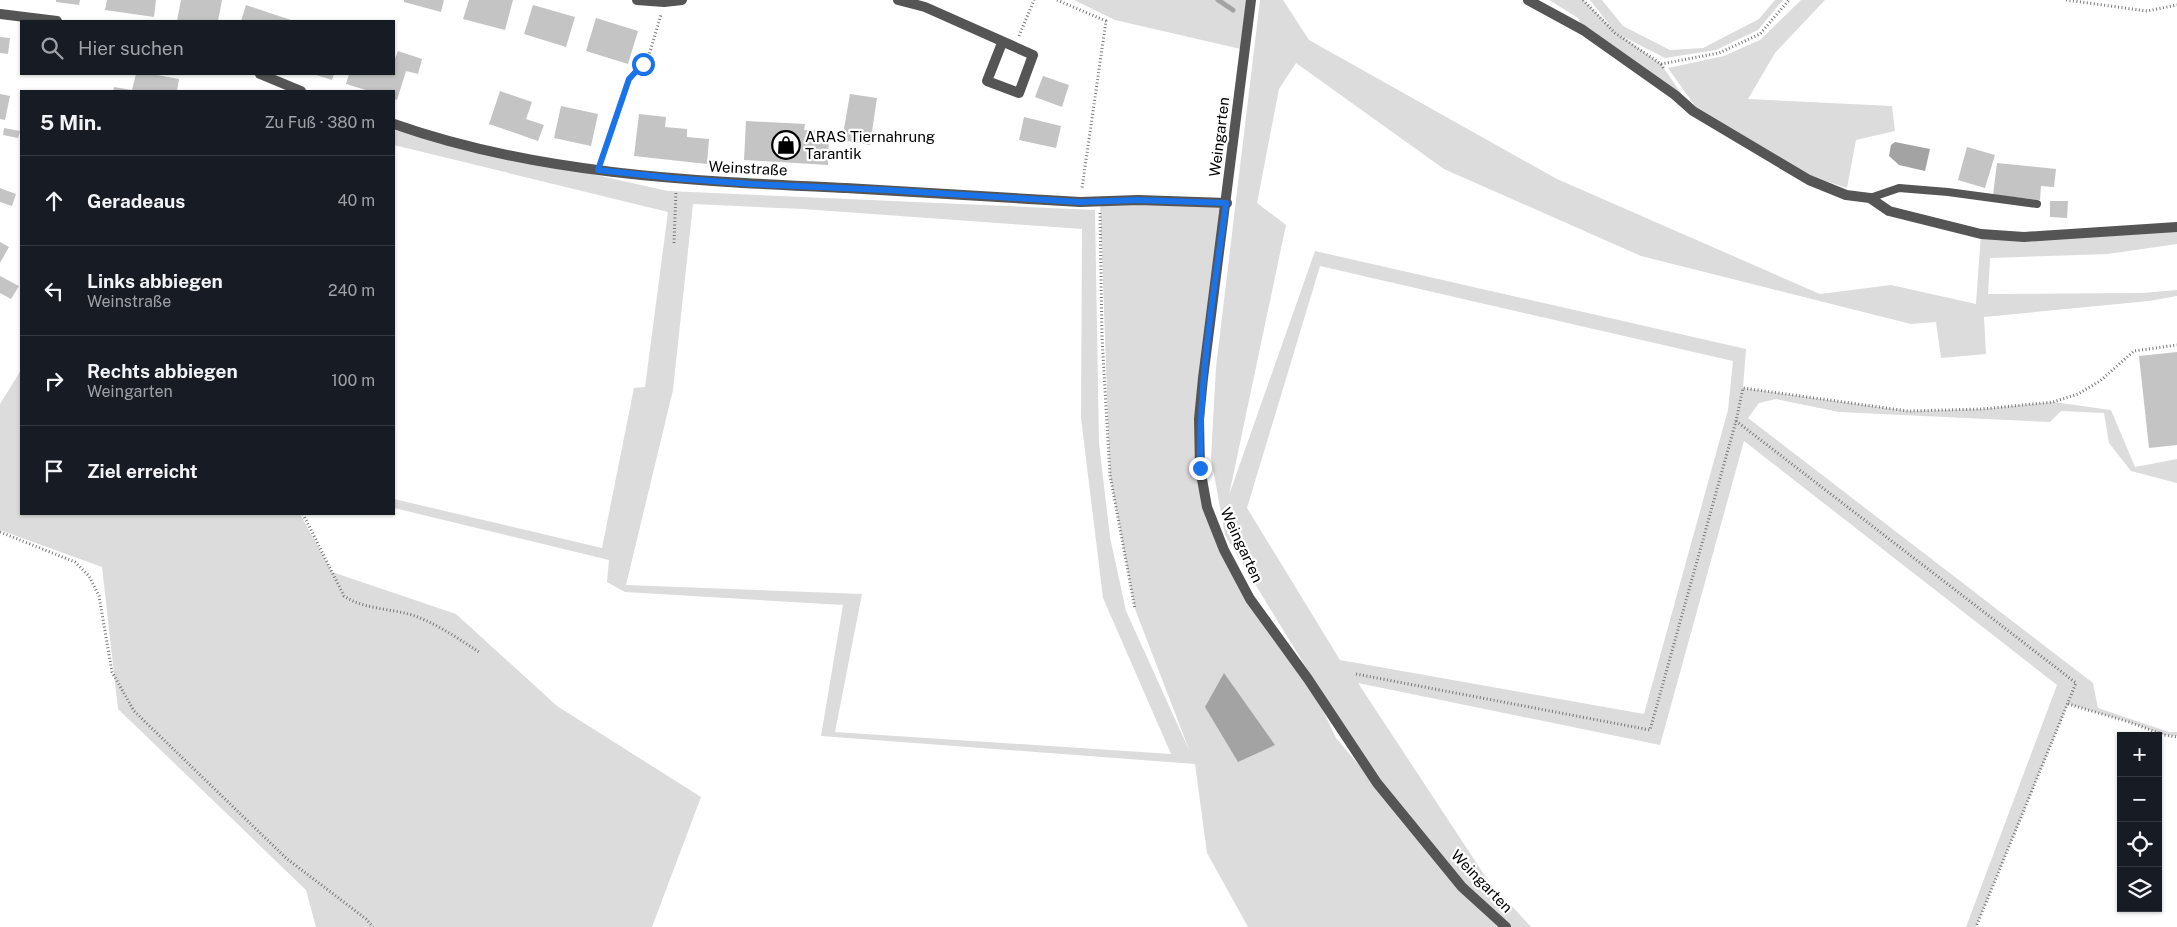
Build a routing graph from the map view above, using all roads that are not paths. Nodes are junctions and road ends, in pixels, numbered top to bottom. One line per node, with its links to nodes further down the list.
1 (636, 0): 6 (street)
2 (682, 0): 6 (street)
3 (898, 0): 9 (street)
4 (1251, 0): 14 (street, Weingarten)
5 (1528, 0): 13 (street)
6 (668, 1)
7 (0, 14): 8 (street)
8 (49, 20)
9 (1002, 43): 9 (street)
10 (262, 75): 11 (street)
11 (300, 90)
12 (395, 124): 14 (street, Weinstraße)
13 (1870, 198): 15 (lane); 16 (street)
14 (1226, 203): 17 (street, Weingarten)
15 (2037, 204)
16 (2177, 227)
17 (1506, 927)

